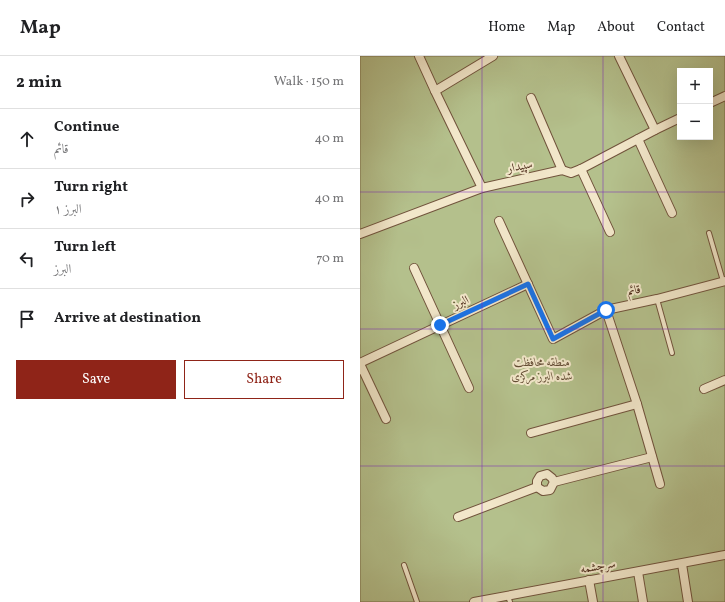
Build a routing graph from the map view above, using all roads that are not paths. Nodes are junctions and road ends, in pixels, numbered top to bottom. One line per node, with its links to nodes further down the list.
1 (419, 56): 4 (street)
2 (493, 56): 4 (street)
3 (619, 56): 9 (street)
4 (435, 91): 13 (street)
5 (725, 96): 7 (street)
6 (531, 98): 12 (street)
7 (713, 102)
8 (677, 119): 9 (street, سپیدار)
9 (654, 130): 10 (street, سپیدار)
10 (638, 139): 11 (street, سپیدار); 14 (street)
11 (582, 169): 12 (street, سپیدار); 16 (street)
12 (562, 170): 13 (street, سپیدار)
13 (482, 188): 17 (street, سپیدار)
14 (672, 213)
15 (499, 221): 21 (street)
16 (610, 232)
17 (360, 234)
18 (709, 234): 20 (lane)
19 (414, 268): 24 (street)
20 (724, 281): 22 (street, قائم)
21 (528, 284): 23 (street, قائم); 24 (street, البرز)
22 (657, 298): 23 (street, قائم); 25 (lane)
23 (606, 310): 30 (street)
24 (440, 325): 26 (street, البرز); 28 (street)
25 (672, 353)
26 (360, 364): 31 (street)
27 (725, 380): 29 (street)
28 (469, 388)
29 (704, 389)
30 (637, 404): 32 (street); 33 (street)
31 (386, 419)
32 (531, 433)
33 (652, 457): 34 (street); 35 (street)
34 (660, 484)
35 (458, 517)
36 (725, 555): 37 (street, سرچشمه)
37 (682, 564): 39 (street, سرچشمه); 46 (street)
38 (404, 565): 42 (lane)
39 (638, 572): 40 (street, سرچشمه); 45 (street)
40 (589, 580): 41 (street, سرچشمه); 44 (street)
41 (509, 599): 43 (street, سرچشمه)
42 (417, 602)
43 (474, 602)
44 (593, 602)
45 (643, 602)
46 (688, 602)

